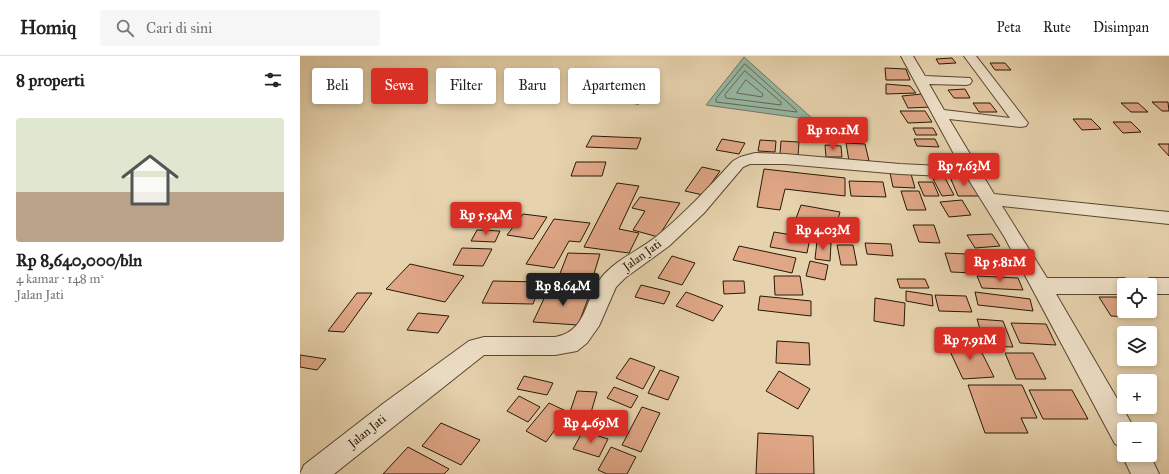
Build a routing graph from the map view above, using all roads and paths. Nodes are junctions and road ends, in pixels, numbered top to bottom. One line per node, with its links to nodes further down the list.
1 (907, 56): 3 (street)
2 (970, 56): 5 (street)
3 (921, 80): 4 (street); 5 (street)
4 (966, 81)
5 (940, 114): 6 (street)
6 (972, 172): 7 (street); 15 (street, Jalan Jati)
7 (990, 199): 8 (street); 9 (street)
8 (1169, 218)
9 (1041, 286): 10 (street); 13 (street)
10 (1117, 286)
11 (1157, 286): 12 (street)
12 (1169, 286)
13 (1117, 422)
14 (1139, 462): 16 (street)
15 (313, 474)
16 (1146, 474)

